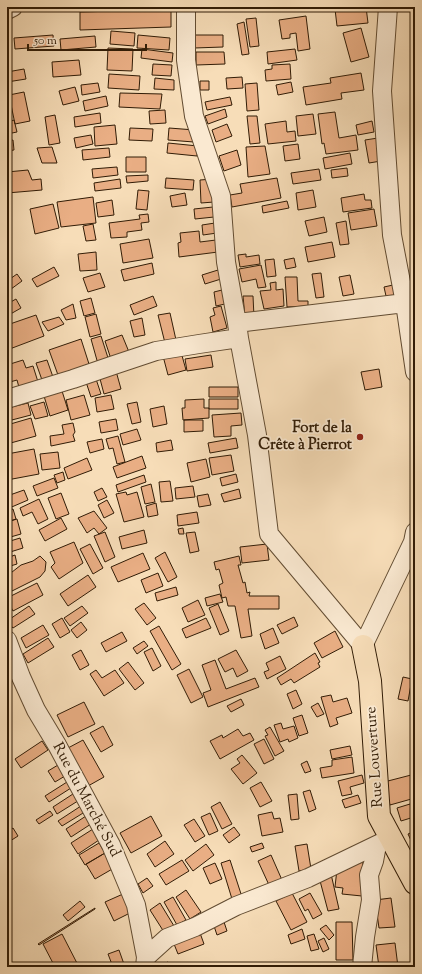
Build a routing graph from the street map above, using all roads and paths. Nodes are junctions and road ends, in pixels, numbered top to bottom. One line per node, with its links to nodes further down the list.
1 (13, 7): 4 (street)
2 (186, 7): 6 (street)
3 (388, 7): 5 (street)
4 (7, 10)
5 (405, 303): 6 (street); 7 (street)
6 (238, 331): 8 (street); 11 (street)
7 (415, 372)
8 (7, 399)
9 (415, 532): 11 (street)
10 (7, 640): 14 (street, Rue du Marché Sud)
11 (363, 646): 12 (main road, Rue Louverture)
12 (384, 842): 13 (main road, Rue Louverture); 14 (street); 15 (street)
13 (415, 883)
14 (145, 962)
15 (362, 967)

